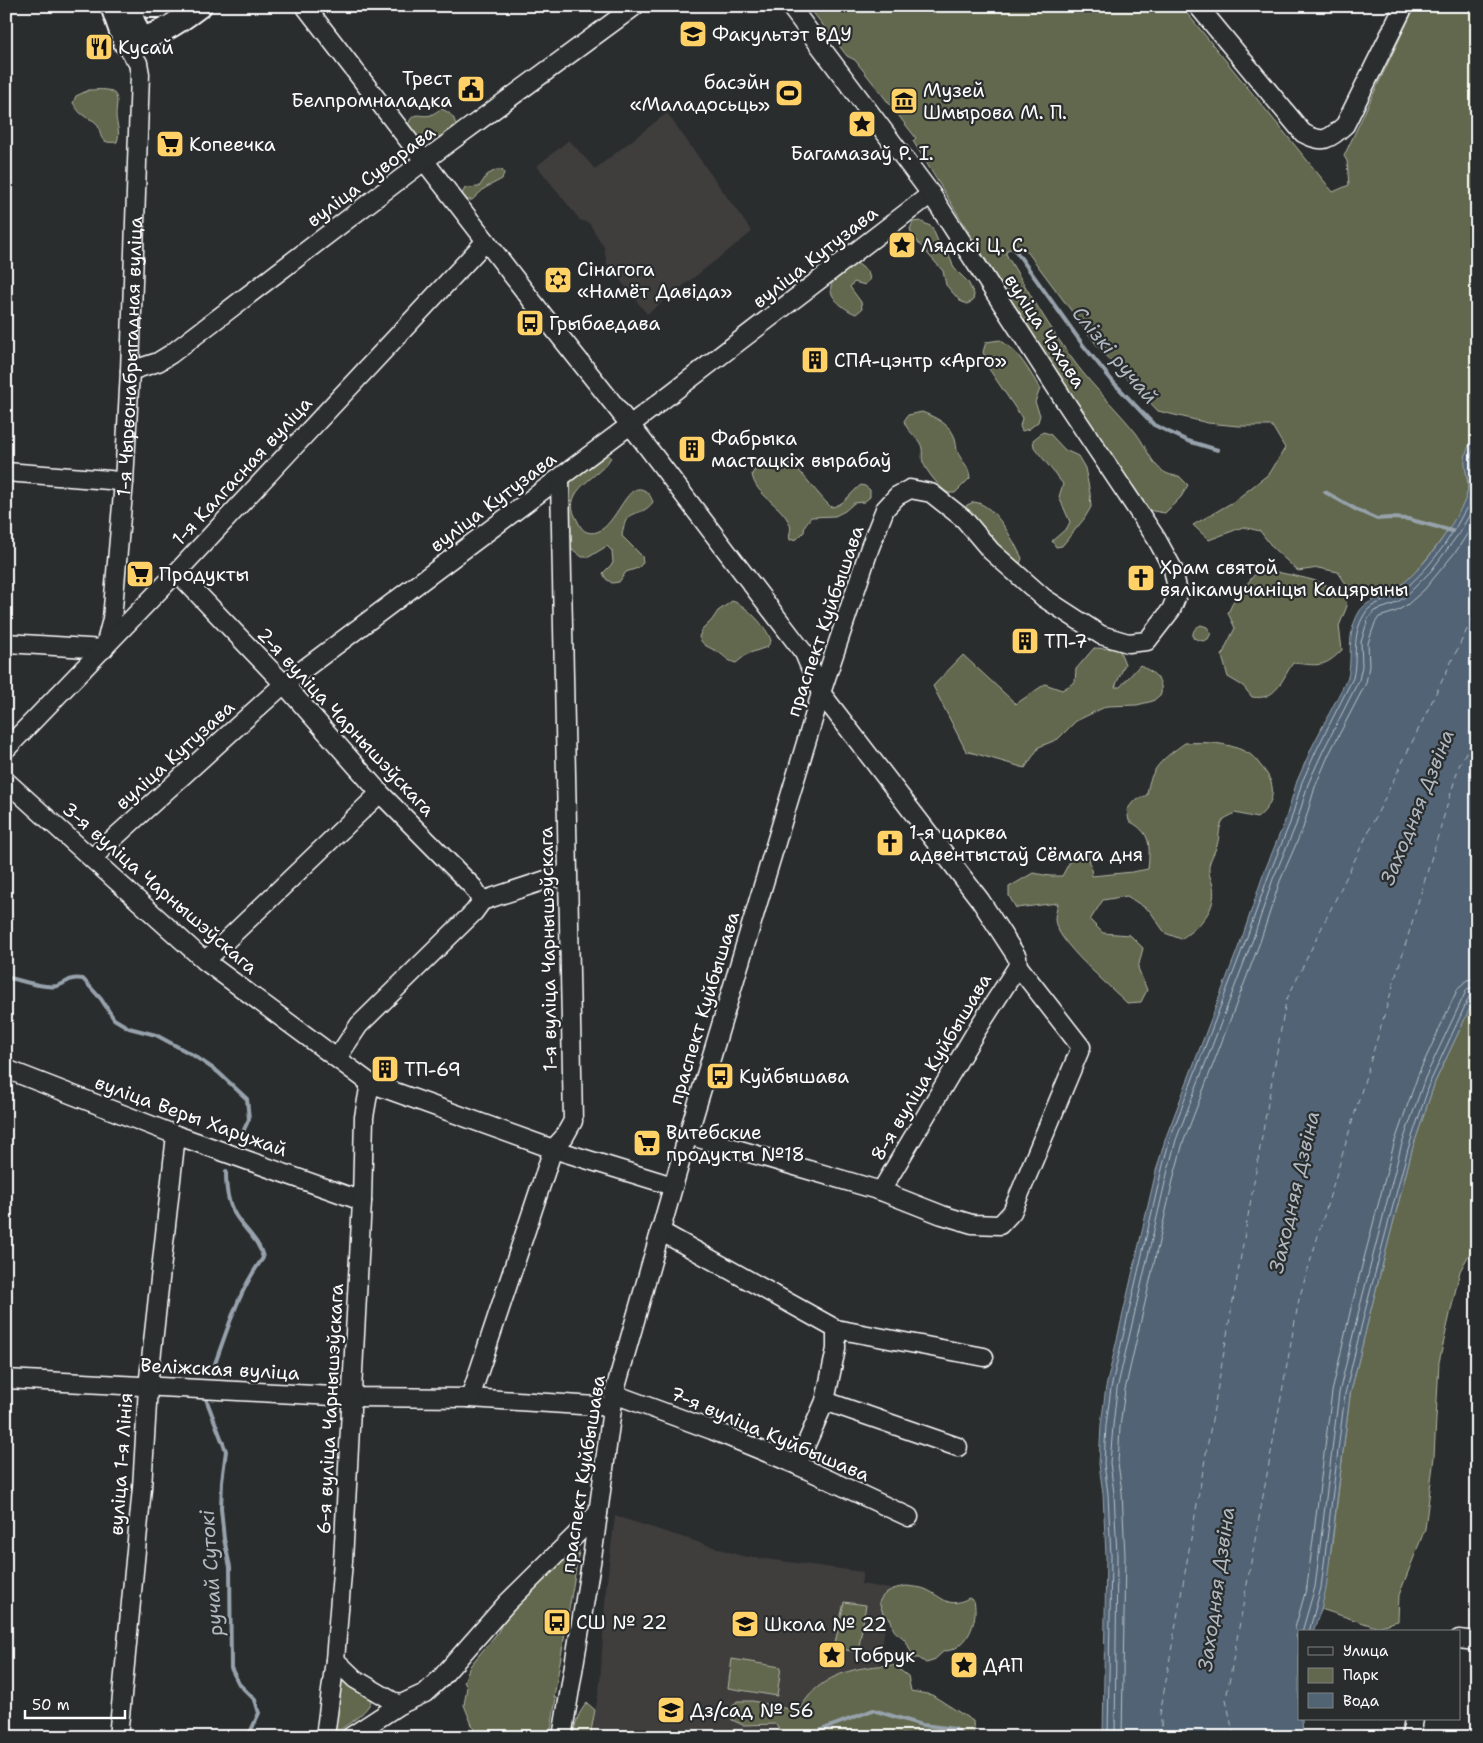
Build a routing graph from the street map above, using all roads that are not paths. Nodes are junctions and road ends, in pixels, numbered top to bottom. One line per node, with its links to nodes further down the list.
1 (112, 6): 11 (main road, 1-я Чырвонабрыгадная вуліца)
2 (149, 6): 3 (main road)
3 (159, 6)
4 (174, 6): 11 (main road)
5 (200, 6): 11 (main road)
6 (305, 6): 12 (street)
7 (635, 6): 12 (street, вуліца Суворава)
8 (790, 6): 13 (street, вуліца Чэхава)
9 (1198, 6): 10 (street)
10 (1404, 6)
11 (130, 29): 15 (street, 1-я Чырвонабрыгадная вуліца)
12 (424, 161): 14 (street); 15 (street, вуліца Суворава)
13 (932, 194): 16 (street, вуліца Кутузава); 20 (street, вуліца Чэхава)
14 (486, 241): 16 (street); 21 (street, 1-я Калгасная вуліца)
15 (130, 371): 19 (street, 1-я Чырвонабрыгадная вуліца)
16 (630, 426): 18 (street, вуліца Кутузава); 25 (street)
17 (6, 472): 19 (street)
18 (560, 479): 24 (street, вуліца Кутузава); 30 (street, 1-я вуліца Чарнышэўскага)
19 (124, 482): 23 (street, 1-я Чырвонабрыгадная вуліца)
20 (910, 489): 25 (street, праспект Куйбышава)
21 (176, 572): 23 (street, 1-я Калгасная вуліца); 24 (street, 2-я вуліца Чарнышэўскага)
22 (6, 643): 23 (street)
23 (104, 649): 26 (street, 1-я Калгасная вуліца)
24 (284, 684): 28 (street, 2-я вуліца Чарнышэўскага); 29 (street, вуліца Кутузава)
25 (821, 693): 33 (street); 38 (street, праспект Куйбышава)
26 (6, 749)
27 (6, 781): 29 (street, 3-я вуліца Чарнышэўскага)
28 (380, 793): 31 (street, 2-я вуліца Чарнышэўскага); 32 (street)
29 (92, 858): 32 (street, 3-я вуліца Чарнышэўскага)
30 (567, 873): 31 (street); 39 (street, 1-я вуліца Чарнышэўскага)
31 (482, 901): 34 (street)
32 (206, 961): 34 (street, 3-я вуліца Чарнышэўскага)
33 (1018, 966): 41 (street, 8-я вуліца Куйбышава); 41 (street)
34 (337, 1058): 36 (street, 3-я вуліца Чарнышэўскага)
35 (6, 1069): 37 (street, вуліца Веры Харужай)
36 (370, 1083): 39 (street, 3-я вуліца Чарнышэўскага); 42 (street, 6-я вуліца Чарнышэўскага)
37 (176, 1135): 42 (street, вуліца Веры Харужай); 47 (street, вуліца 1-я Лінія)
38 (688, 1135): 40 (street, праспект Куйбышава); 41 (street)
39 (553, 1149): 40 (street, 3-я вуліца Чарнышэўскага); 49 (street, 1-я вуліца Чарнышэўскага)
40 (672, 1186): 43 (street, праспект Куйбышава)
41 (881, 1192)
42 (362, 1201): 48 (street, 6-я вуліца Чарнышэўскага)
43 (660, 1231): 44 (street); 50 (street, праспект Куйбышава)
44 (836, 1329): 45 (street); 51 (street)
45 (984, 1357)
46 (6, 1379): 47 (street, Веліжская вуліца)
47 (148, 1387): 48 (street, Веліжская вуліца); 61 (street, вуліца 1-я Лінія)
48 (352, 1397): 49 (street, Веліжская вуліца); 58 (street, 6-я вуліца Чарнышэўскага)
49 (470, 1398): 50 (street, Веліжская вуліца)
50 (613, 1401): 53 (street, 7-я вуліца Куйбышава); 54 (street, праспект Куйбышава)
51 (825, 1401): 52 (street); 53 (street)
52 (958, 1447)
53 (797, 1465): 55 (street, 7-я вуліца Куйбышава)
54 (598, 1513): 59 (street); 64 (street, праспект Куйбышава)
55 (909, 1517)
56 (1460, 1639): 57 (street)
57 (1477, 1641)
58 (335, 1660): 59 (street); 62 (street, 6-я вуліца Чарнышэўскага)
59 (399, 1705): 63 (street)
60 (1414, 1720): 65 (street)
61 (118, 1737)
62 (325, 1737)
63 (350, 1737)
64 (562, 1737)
65 (1411, 1737)

